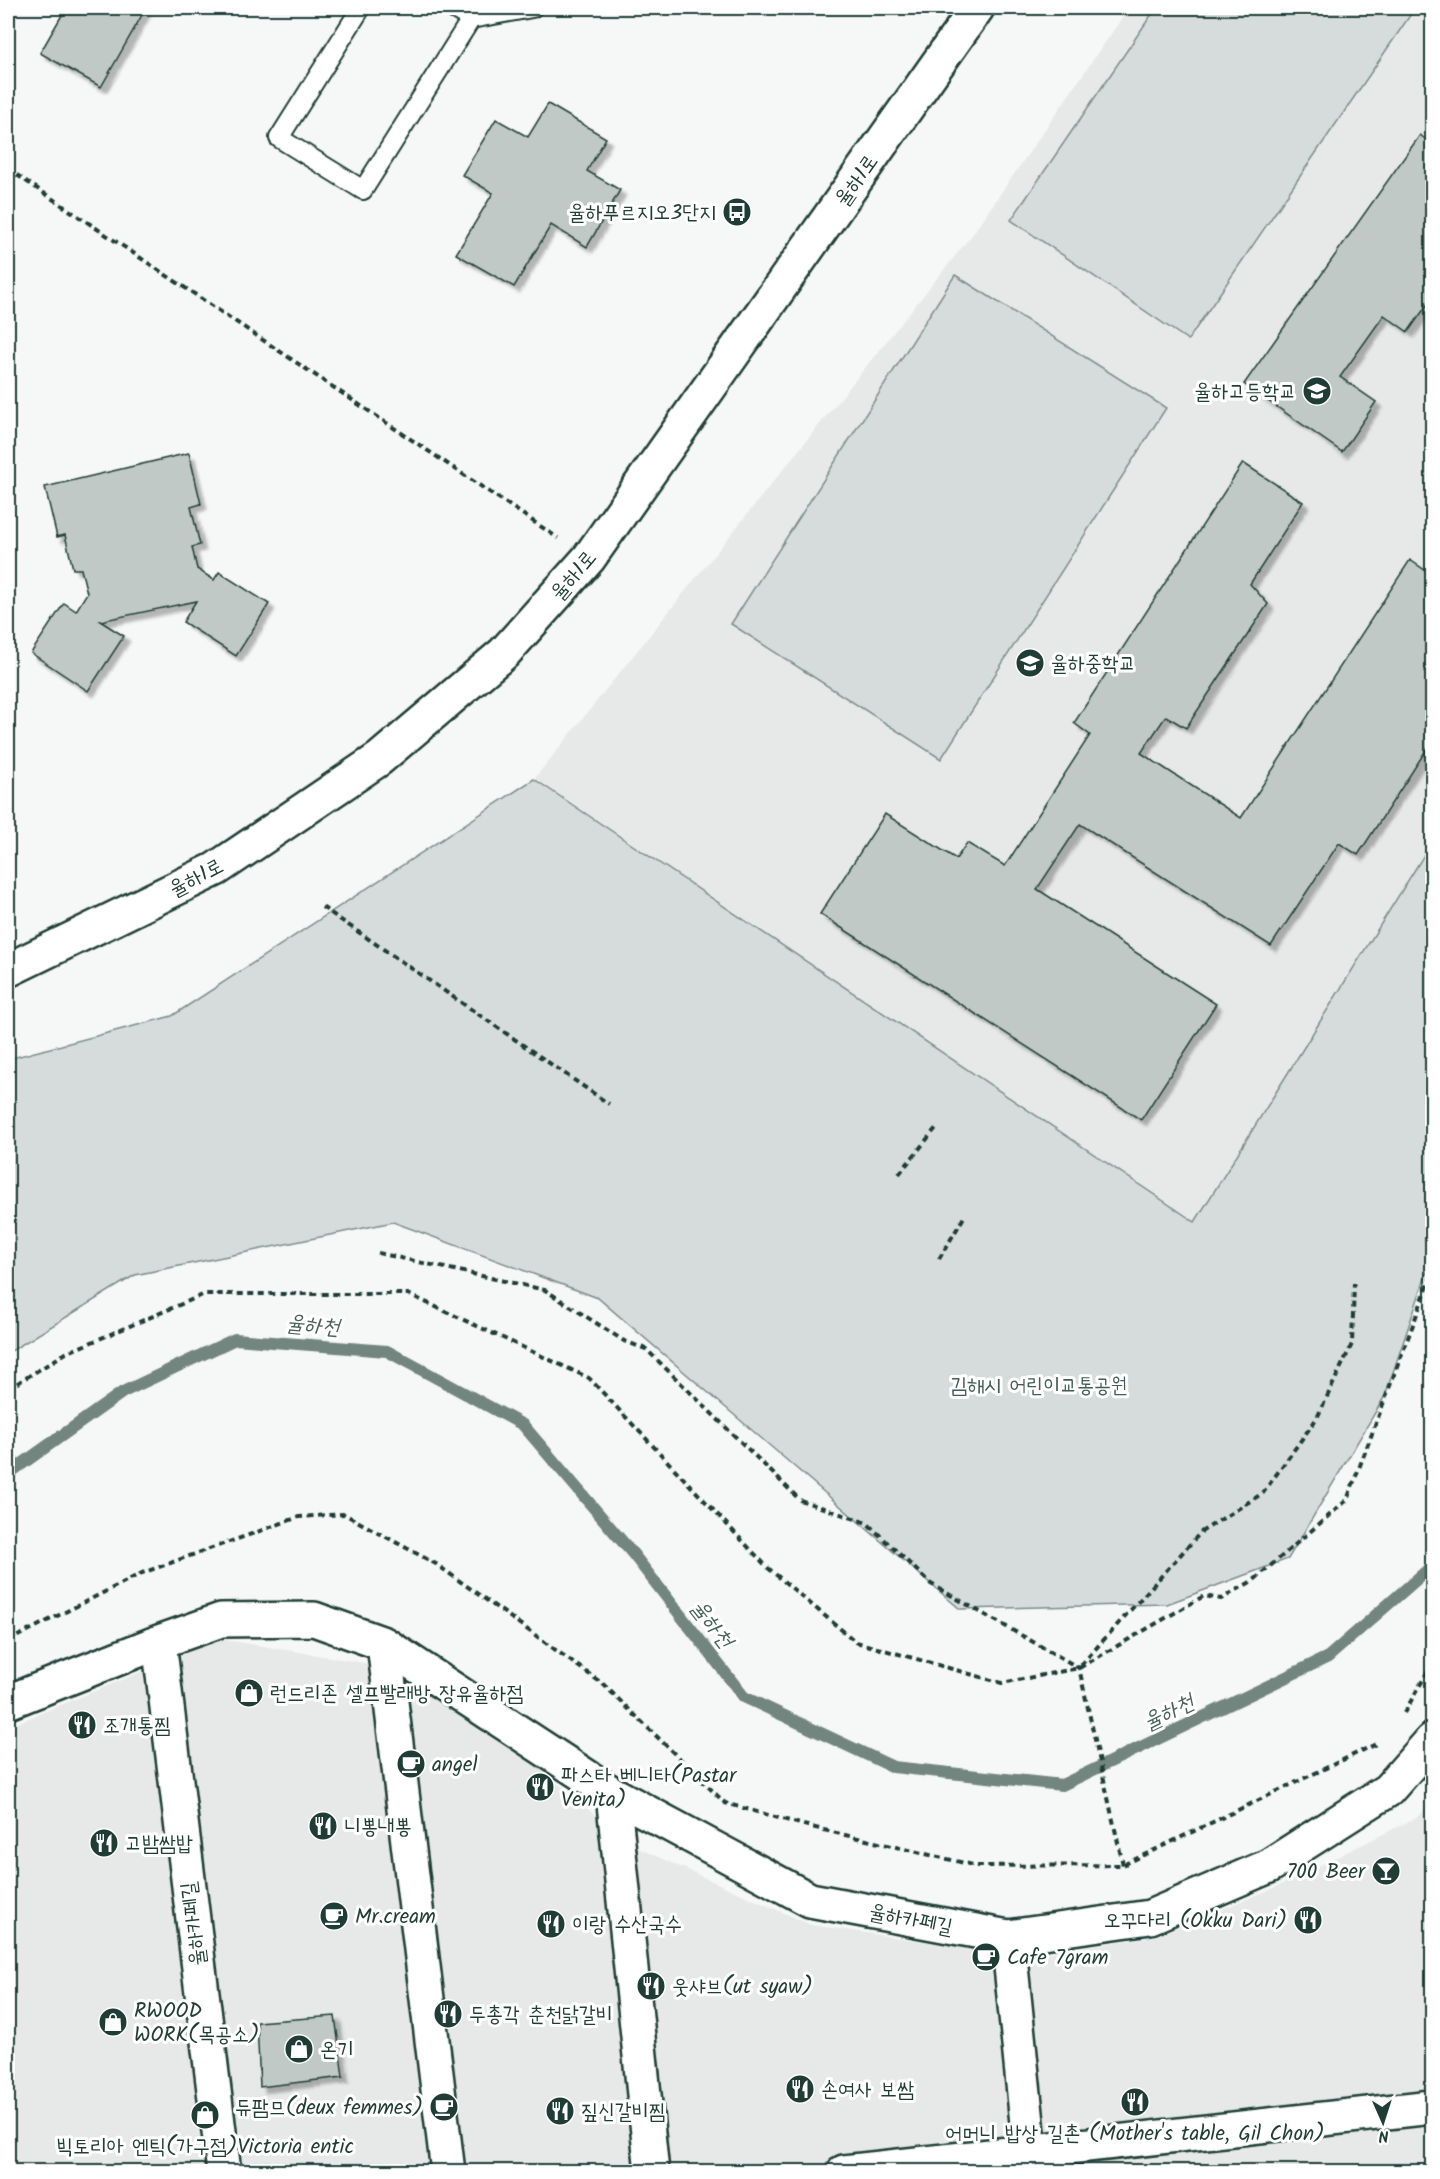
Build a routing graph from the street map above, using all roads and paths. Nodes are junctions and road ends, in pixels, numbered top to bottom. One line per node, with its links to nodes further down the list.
1 (361, 8): 5 (lane)
2 (452, 8): 5 (lane)
3 (532, 8): 5 (lane)
4 (977, 8): 7 (street, 율하1로)
5 (471, 19)
6 (8, 169): 7 (path)
7 (589, 558): 9 (street, 율하1로)
8 (322, 907): 10 (path)
9 (8, 970)
10 (609, 1104)
11 (936, 1128): 12 (path)
12 (899, 1173)
13 (964, 1217): 15 (path)
14 (378, 1253): 23 (path)
15 (939, 1259)
16 (1432, 1274): 23 (path)
17 (1354, 1283): 23 (path)
18 (8, 1389): 23 (path)
19 (8, 1641): 29 (path)
20 (159, 1642): 21 (street, 율하카페길); 24 (street, 율하카페길); 33 (street, 율하카페길)
21 (384, 1644): 28 (street, 율하카페길); 34 (street)
22 (1432, 1664): 25 (path)
23 (1079, 1668): 29 (path)
24 (8, 1702)
25 (1399, 1720)
26 (1432, 1740): 30 (street, 율하카페길)
27 (1378, 1744): 29 (path)
28 (613, 1794): 30 (street, 율하카페길); 35 (street)
29 (1123, 1865)
30 (1008, 1937): 32 (street)
31 (1432, 2107): 32 (street)
32 (1030, 2162): 36 (street)
33 (224, 2172)
34 (448, 2172)
35 (652, 2172)
36 (844, 2172)

